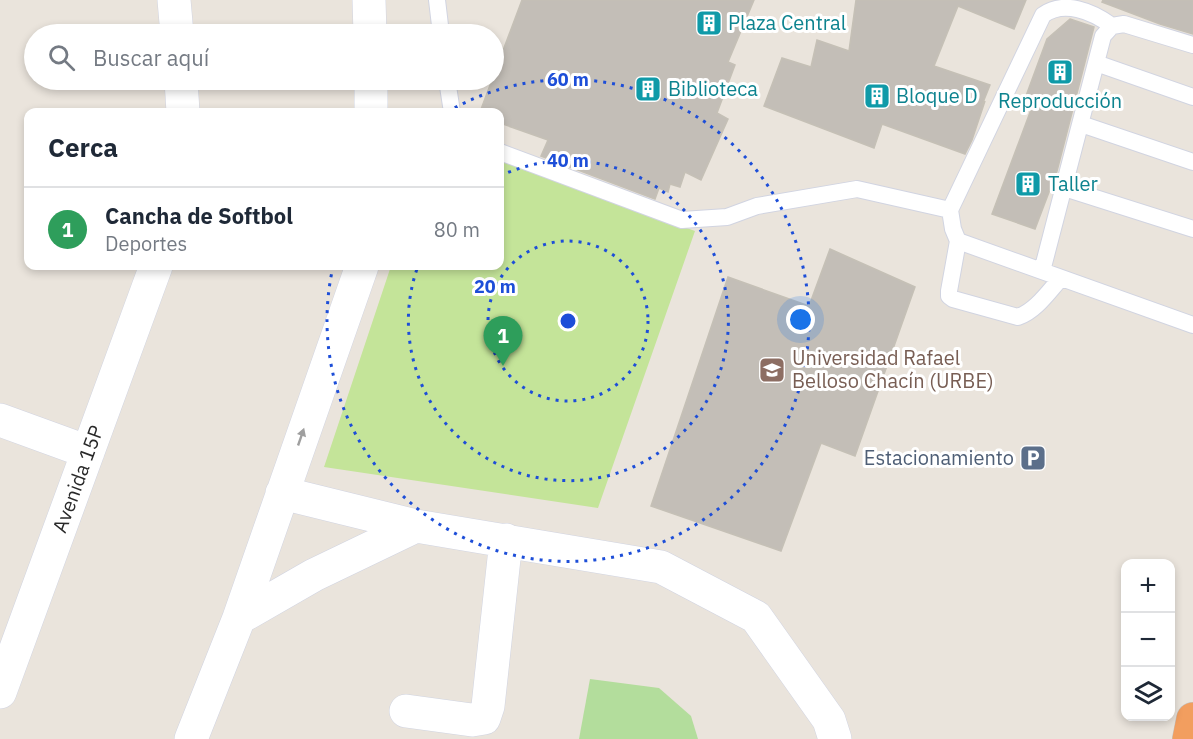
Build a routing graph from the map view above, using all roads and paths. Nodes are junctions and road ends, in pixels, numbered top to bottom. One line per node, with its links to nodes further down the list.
1 (174, 0): 4 (street)
2 (369, 0): 5 (street)
3 (437, 0): 6 (lane)
4 (176, 24)
5 (370, 24)
6 (440, 24)
7 (1112, 26): 8 (lane); 9 (lane); 21 (lane)
8 (1193, 45)
9 (1096, 63): 13 (lane); 17 (lane)
10 (182, 90): 14 (street)
11 (371, 90): 15 (street)
12 (449, 90): 16 (lane)
13 (1193, 97)
14 (183, 108)
15 (371, 108)
16 (451, 108)
17 (1081, 124): 19 (lane); 20 (lane)
18 (504, 153): 21 (lane)
19 (1193, 162)
20 (1064, 188): 22 (lane); 26 (lane)
21 (950, 210): 23 (lane)
22 (1193, 228)
23 (958, 241): 26 (lane); 27 (lane)
24 (155, 270): 30 (street, Avenida 15P)
25 (361, 270): 31 (street, one-way to 25)
26 (1042, 271): 27 (lane)
27 (1061, 278): 28 (lane)
28 (1193, 325)
29 (0, 420): 30 (street)
30 (88, 452): 35 (street, Avenida 15P)
31 (282, 493): 32 (street); 34 (street)
32 (416, 526): 33 (street); 34 (street)
33 (506, 540): 36 (street); 39 (street)
34 (239, 618): 38 (street)
35 (0, 692)
36 (406, 711)
37 (1193, 719): 40 (highway)
38 (191, 739)
39 (835, 739)
40 (1189, 739)

